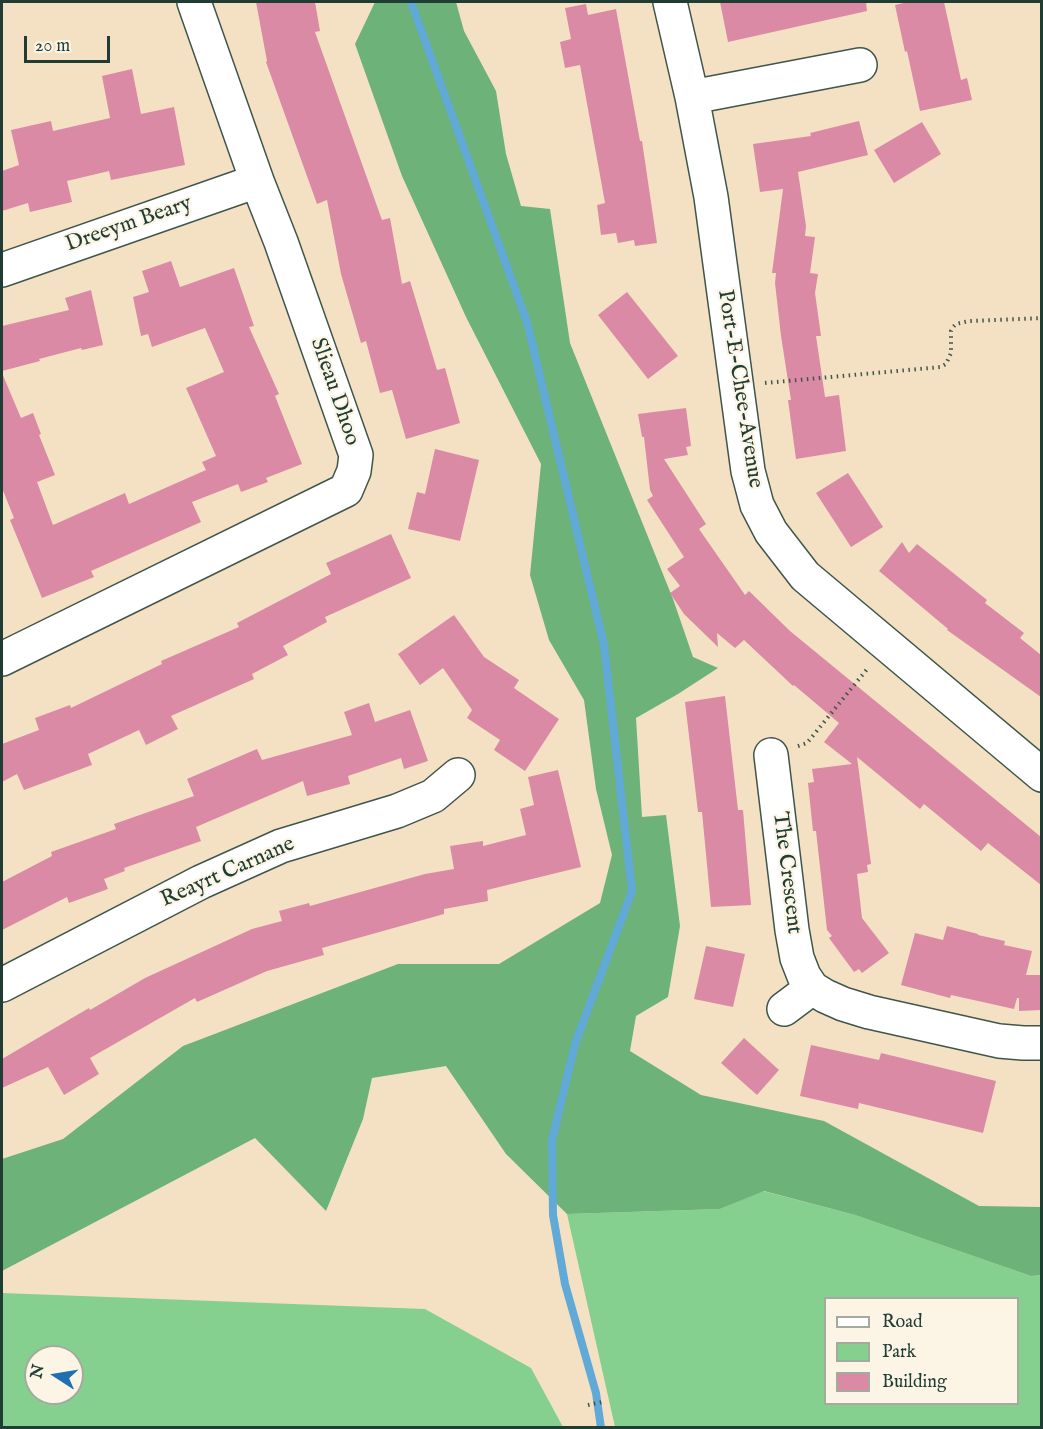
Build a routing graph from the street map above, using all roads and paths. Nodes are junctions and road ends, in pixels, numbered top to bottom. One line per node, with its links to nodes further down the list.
1 (194, 2): 5 (street, Slieau Dhoo)
2 (670, 2): 4 (street, Port-E-Chee-Avenue)
3 (860, 65): 4 (street)
4 (692, 97): 8 (street, Port-E-Chee-Avenue)
5 (256, 182): 6 (street, Dreeym Beary); 9 (street, Slieau Dhoo)
6 (2, 270)
7 (1041, 318): 8 (path)
8 (737, 386): 13 (street, Port-E-Chee-Avenue)
9 (2, 659)
10 (872, 662): 11 (path)
11 (771, 755): 15 (street, The Crescent)
12 (464, 773): 14 (street, Reayrt Carnane)
13 (1041, 775)
14 (2, 985)
15 (812, 988): 16 (street); 17 (street)
16 (784, 1009)
17 (1041, 1043)
18 (602, 1402): 19 (path)
19 (588, 1405)

